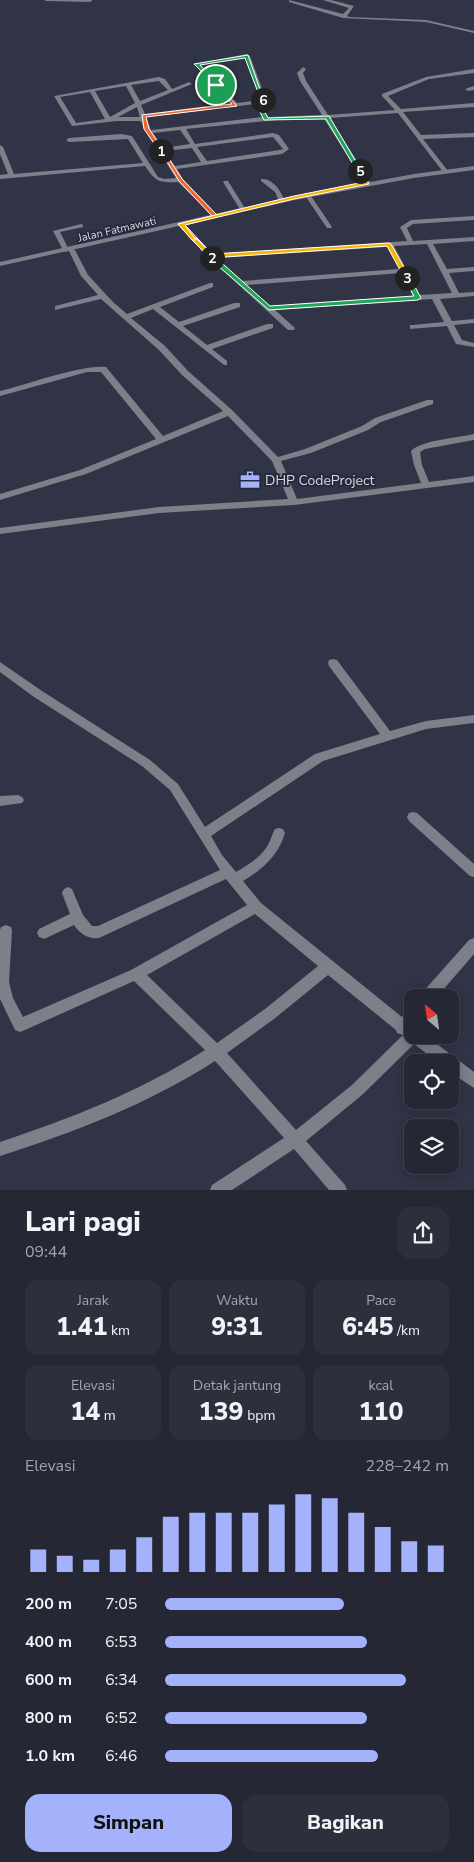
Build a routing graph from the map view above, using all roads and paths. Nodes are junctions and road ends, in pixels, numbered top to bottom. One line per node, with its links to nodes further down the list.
1 (41, 0): 2 (street)
2 (46, 0): 3 (street)
3 (59, 0): 5 (street)
4 (325, 0): 7 (street)
5 (90, 1)
6 (291, 1): 7 (street)
7 (343, 17): 8 (street)
8 (474, 32)
9 (222, 60): 10 (street); 17 (street); 19 (street)
10 (228, 67)
11 (303, 69): 22 (street)
12 (474, 72): 21 (street)
13 (128, 84): 15 (street); 16 (street); 18 (street)
14 (189, 84): 16 (street)
15 (92, 90): 25 (street); 25 (street)
16 (172, 91): 18 (street)
17 (257, 102): 19 (street); 24 (street)
18 (138, 104): 23 (street); 25 (street)
19 (236, 105): 23 (street)
20 (474, 105): 21 (street)
21 (400, 112): 22 (street); 29 (street)
22 (327, 117): 24 (street); 44 (street)
23 (144, 118): 25 (street); 27 (street)
24 (266, 119): 26 (street)
25 (109, 120)
26 (182, 128): 27 (street); 31 (street)
27 (149, 132): 33 (street)
28 (474, 135): 29 (street)
29 (418, 137): 38 (street)
30 (69, 140): 35 (street)
31 (194, 146): 33 (street); 34 (street); 34 (street)
32 (0, 147): 39 (street)
33 (160, 150): 36 (street)
34 (205, 163): 36 (street)
35 (148, 164): 39 (street); 41 (street)
36 (173, 168): 41 (street)
37 (474, 168): 38 (street, Jalan Fatmawati)
38 (445, 171): 44 (street, Jalan Fatmawati)
39 (12, 176): 40 (street)
40 (0, 177)
41 (180, 180): 48 (street)
42 (263, 180): 46 (street)
43 (226, 182): 47 (street)
44 (368, 183): 45 (street, Jalan Fatmawati)
45 (307, 194): 46 (street, Jalan Fatmawati); 52 (street)
46 (282, 200): 47 (street, Jalan Fatmawati)
47 (243, 210): 48 (street, Jalan Fatmawati)
48 (215, 216): 50 (street, Jalan Fatmawati)
49 (474, 218): 55 (street)
50 (181, 224): 57 (street, Jalan Fatmawati); 58 (street)
51 (81, 226): 57 (street)
52 (329, 226)
53 (474, 239): 54 (street)
54 (429, 242): 55 (street); 62 (street)
55 (410, 243): 56 (street)
56 (389, 244): 58 (street); 61 (street)
57 (69, 251): 59 (street, Jalan Fatmawati); 67 (street)
58 (210, 256): 63 (street)
59 (0, 264)
60 (474, 269): 62 (street)
61 (403, 271): 63 (street); 69 (street)
62 (445, 272): 66 (street)
63 (240, 283): 73 (street)
64 (210, 285): 71 (street)
65 (474, 294): 66 (street)
66 (457, 295): 68 (street)
67 (103, 296): 72 (street); 74 (street)
68 (435, 297): 69 (street); 76 (street)
69 (418, 298): 73 (street)
70 (237, 305): 77 (street)
71 (154, 306): 74 (street); 77 (street)
72 (58, 308)
73 (269, 308): 80 (street)
74 (126, 317): 86 (street)
75 (474, 321): 76 (street)
76 (449, 323): 79 (street); 81 (street)
77 (179, 325): 82 (street)
78 (270, 326): 82 (street)
79 (413, 326)
80 (291, 328)
81 (474, 345)
82 (207, 348): 83 (street)
83 (224, 363)
84 (0, 394): 88 (street)
85 (430, 402): 89 (street)
86 (230, 412): 88 (street); 89 (street)
87 (474, 437): 91 (street)
88 (162, 440): 92 (street)
89 (276, 460): 93 (street)
90 (474, 479): 91 (street)
91 (426, 485): 93 (street)
92 (0, 497)
93 (294, 502): 94 (street)
94 (0, 531)
95 (333, 663): 98 (street)
96 (0, 666): 103 (street)
97 (474, 720): 98 (street)
98 (387, 735): 103 (street)
99 (18, 800): 100 (street)
100 (0, 801)
101 (413, 817): 104 (street)
102 (279, 833): 105 (street)
103 (203, 835): 105 (street)
104 (474, 872)
105 (232, 876): 107 (street); 108 (street)
106 (68, 893): 108 (street)
107 (256, 906): 112 (street); 113 (street)
108 (77, 917): 110 (street)
109 (6, 931): 113 (street)
110 (44, 933)
111 (474, 944): 114 (street)
112 (328, 967): 115 (street); 118 (street)
113 (136, 974): 118 (street)
114 (435, 989)
115 (404, 1030)
116 (404, 1035): 122 (street)
117 (423, 1044): 119 (street)
118 (216, 1051): 122 (street); 123 (street)
119 (437, 1054)
120 (459, 1070): 121 (street)
121 (474, 1081)
122 (296, 1139): 124 (street); 125 (street)
123 (0, 1149)
124 (217, 1190)
125 (340, 1190)

